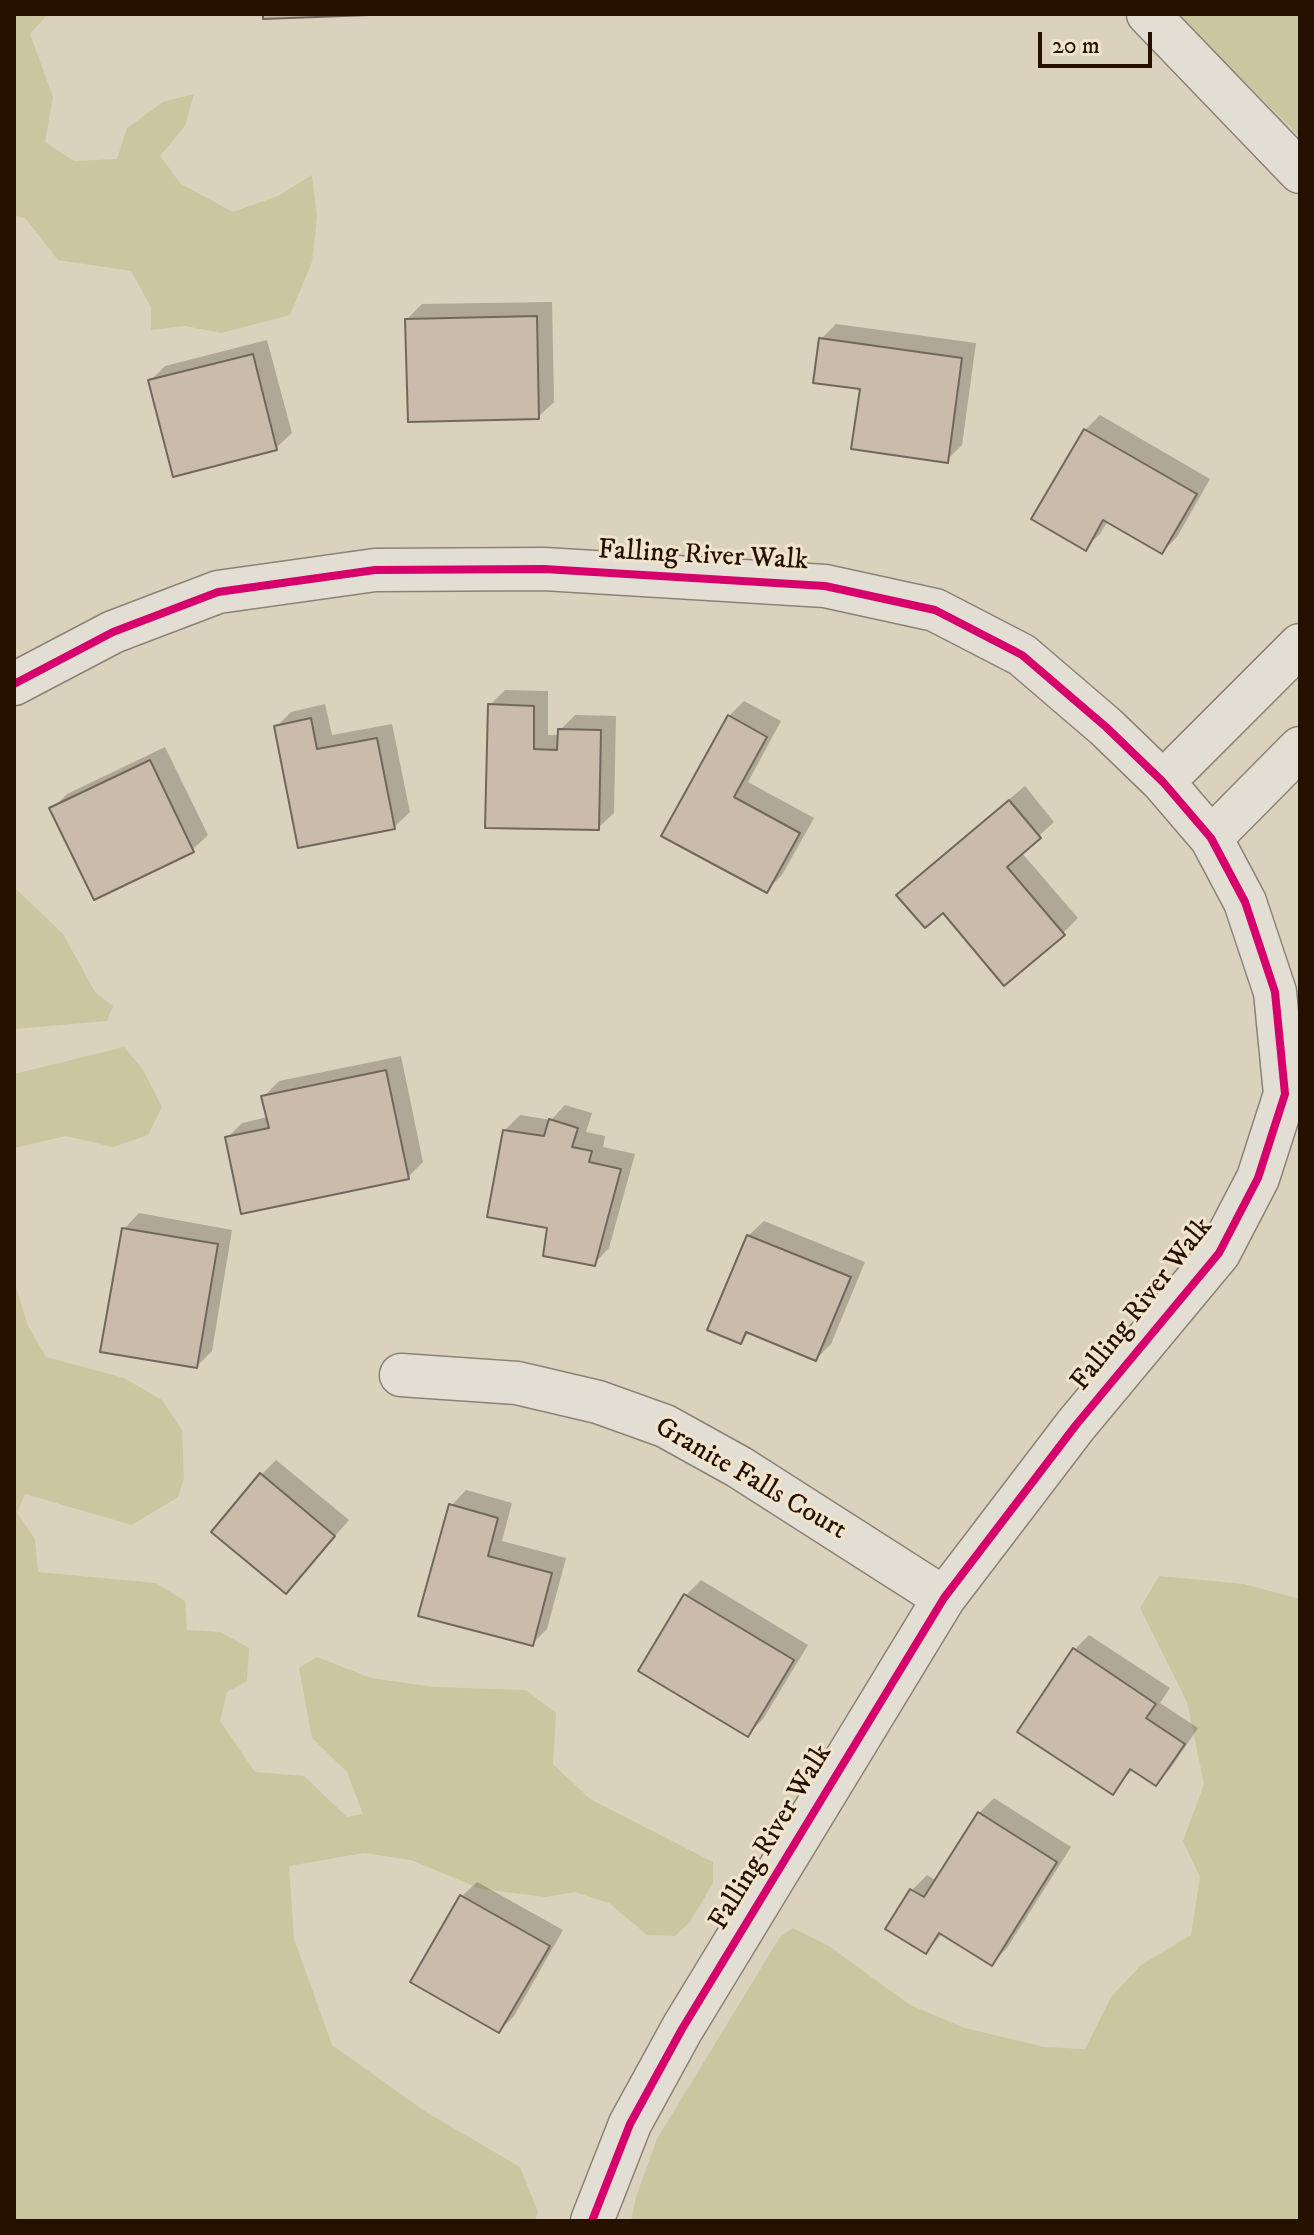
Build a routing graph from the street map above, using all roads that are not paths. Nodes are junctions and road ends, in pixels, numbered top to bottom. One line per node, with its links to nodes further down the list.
1 (1148, 14): 2 (street)
2 (1300, 172)
3 (1300, 645): 6 (street)
4 (14, 684): 6 (street, Falling River Walk)
5 (1300, 748): 7 (street)
6 (1163, 782): 7 (street, Falling River Walk)
7 (1211, 838): 9 (street, Falling River Walk)
8 (401, 1375): 9 (street, Granite Falls Court)
9 (944, 1598): 10 (street, Falling River Walk)
10 (592, 2221)

